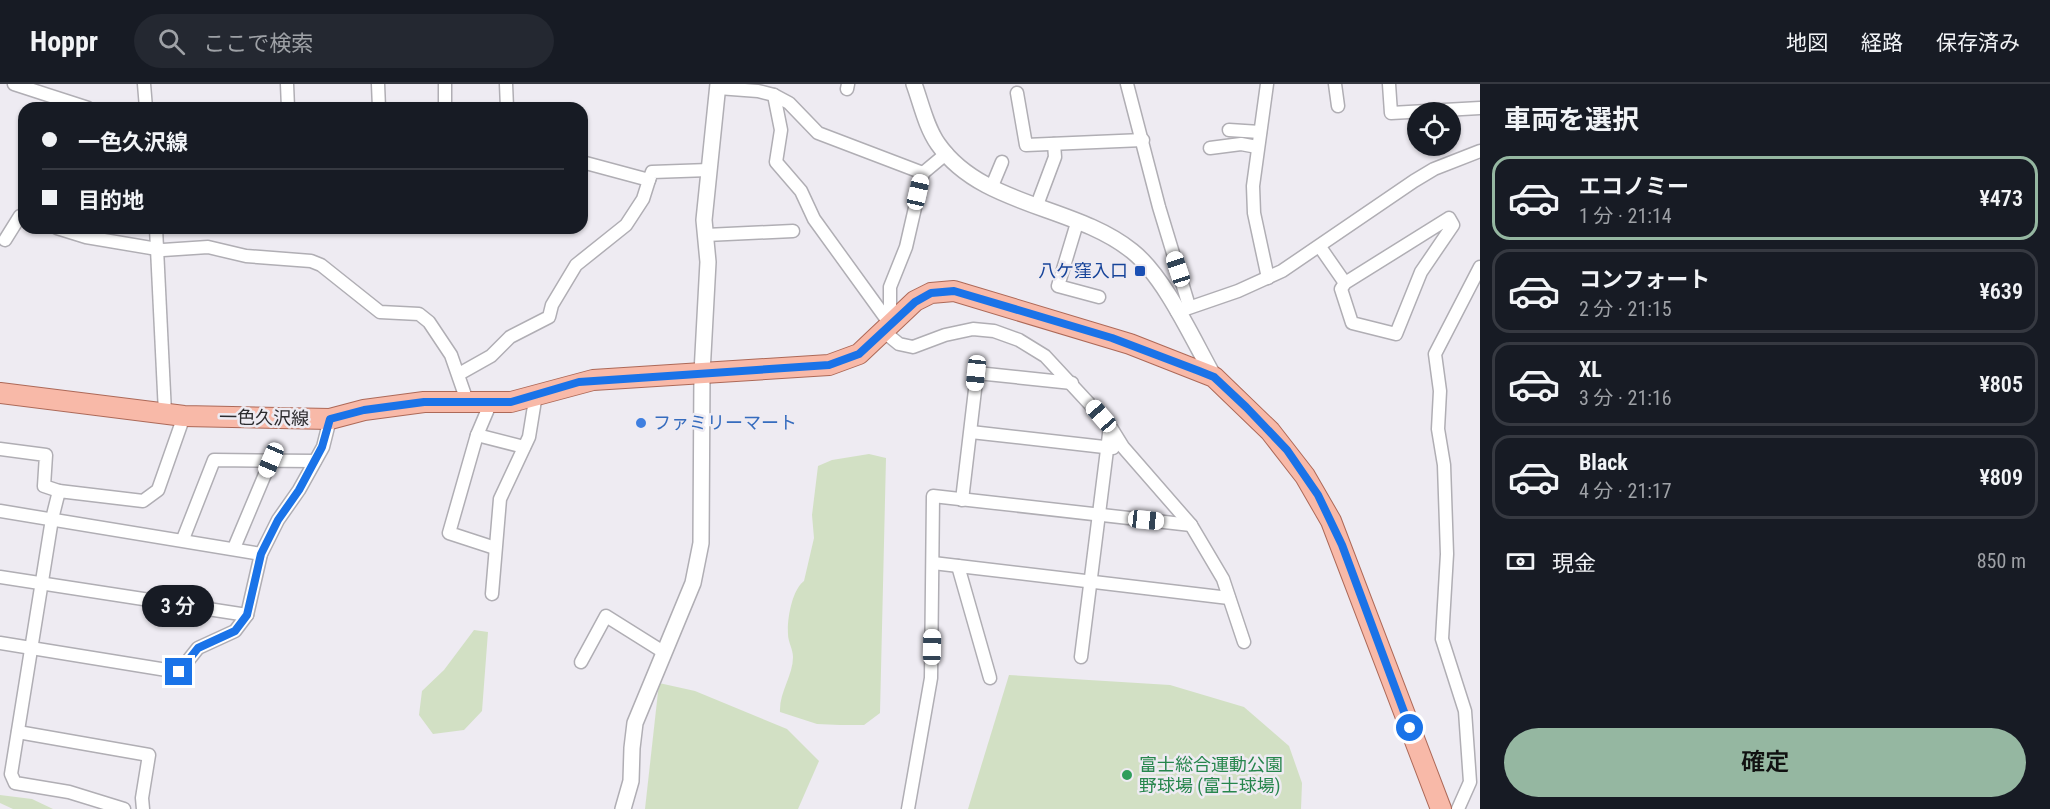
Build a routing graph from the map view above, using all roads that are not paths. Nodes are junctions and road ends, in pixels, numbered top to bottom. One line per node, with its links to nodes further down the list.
1 (14, 84): 15 (street)
2 (144, 84): 16 (street)
3 (287, 84): 17 (street)
4 (378, 84): 18 (street)
5 (445, 84): 19 (street)
6 (506, 84): 20 (street)
7 (914, 84): 30 (street)
8 (1127, 84): 25 (street)
9 (1267, 84): 24 (street)
10 (1335, 84): 21 (street)
11 (1389, 84): 22 (street)
12 (718, 86): 14 (street); 33 (street)
13 (1017, 93): 26 (street)
14 (774, 95): 34 (street); 52 (street)
15 (70, 102)
16 (146, 102)
17 (288, 102)
18 (379, 102)
19 (445, 102)
20 (507, 102)
21 (1338, 106)
22 (1480, 108)
23 (1229, 130): 24 (street)
24 (1260, 132): 27 (street)
25 (1143, 140): 26 (street); 51 (street)
26 (1054, 144): 37 (street)
27 (1257, 147): 28 (street); 48 (street)
28 (1210, 148)
29 (1480, 151): 45 (street)
30 (947, 153): 34 (street); 36 (street)
31 (1002, 162): 36 (street)
32 (588, 164): 35 (street)
33 (710, 170): 35 (street); 43 (street)
34 (922, 173): 52 (street)
35 (649, 180): 54 (street)
36 (992, 186): 37 (street)
37 (1036, 205): 39 (street)
38 (18, 219): 44 (street)
39 (1077, 223): 50 (street); 51 (street)
40 (794, 231): 43 (street)
41 (94, 234): 46 (street)
42 (157, 234): 46 (street)
43 (706, 235): 53 (street)
44 (5, 240)
45 (1320, 247): 48 (street); 49 (street)
46 (158, 249): 54 (street); 61 (street)
47 (1480, 267): 103 (street)
48 (1268, 278): 51 (street)
49 (1345, 284): 49 (street)
50 (1099, 297)
51 (1183, 309): 55 (street)
52 (886, 328): 53 (main road, 一色久沢線); 55 (main road, 一色久沢線); 56 (street)
53 (702, 373): 58 (main road, 一色久沢線); 93 (street)
54 (459, 374): 59 (street)
55 (1214, 377): 102 (main road, 一色久沢線)
56 (1072, 383): 63 (street); 64 (street)
57 (0, 393): 61 (main road, 一色久沢線)
58 (536, 394): 60 (main road, 一色久沢線); 66 (street)
59 (466, 401): 60 (main road, 一色久沢線); 62 (main road, 一色久沢線)
60 (491, 402): 65 (street)
61 (175, 415): 62 (main road, 一色久沢線); 72 (street)
62 (330, 419): 71 (street)
63 (1110, 426): 67 (street); 68 (street)
64 (971, 432): 68 (street); 73 (street)
65 (477, 435): 66 (street); 80 (street)
66 (524, 447): 80 (street)
67 (1123, 447): 68 (street); 77 (street)
68 (1106, 448): 75 (street)
69 (0, 449): 72 (street)
70 (271, 460): 71 (street); 78 (street); 79 (street)
71 (315, 460): 81 (street)
72 (59, 491): 76 (street)
73 (962, 500): 75 (street); 82 (street)
74 (0, 511): 76 (street)
75 (1100, 516): 77 (street); 85 (street)
76 (52, 519): 78 (street); 86 (street)
77 (1191, 525): 88 (street)
78 (183, 539): 79 (street)
79 (234, 548): 81 (street)
80 (495, 548): 87 (street)
81 (261, 554): 89 (street)
82 (933, 563): 83 (street); 101 (street)
83 (958, 566): 85 (street); 96 (street)
84 (0, 577): 86 (street)
85 (1090, 582): 88 (street); 94 (street)
86 (41, 584): 89 (street); 92 (street)
87 (492, 594)
88 (1229, 598): 90 (street)
89 (247, 615): 92 (street)
90 (1244, 642)
91 (0, 643): 92 (street)
92 (31, 648): 97 (street)
93 (665, 653): 95 (street); 100 (street)
94 (1081, 657)
95 (581, 662)
96 (990, 678)
97 (18, 732): 98 (street); 99 (street)
98 (124, 809)
99 (143, 809)
100 (623, 809)
101 (908, 809)
102 (1441, 809)
103 (1458, 809)

